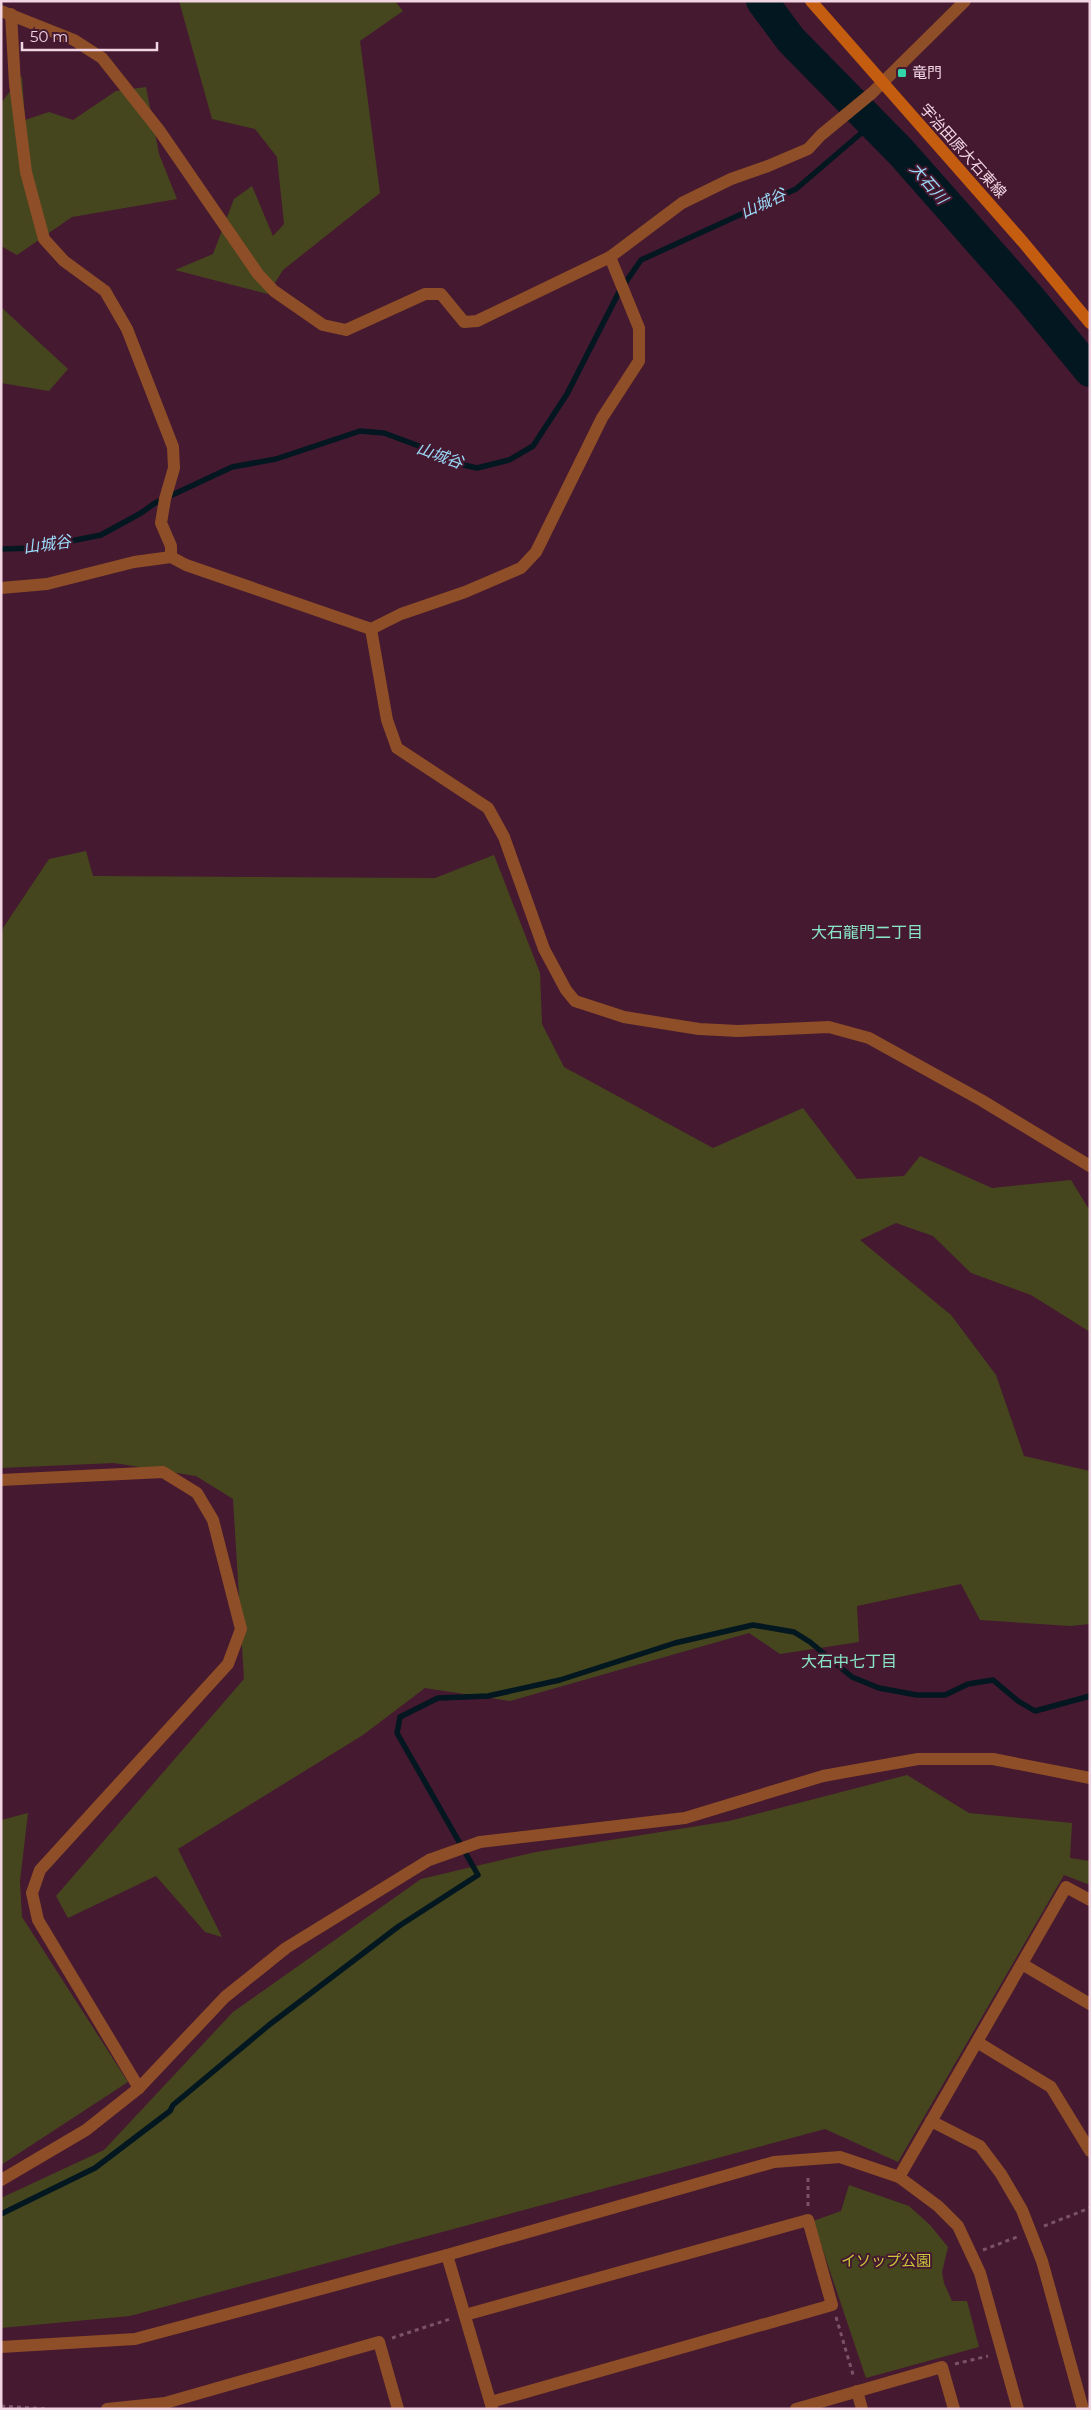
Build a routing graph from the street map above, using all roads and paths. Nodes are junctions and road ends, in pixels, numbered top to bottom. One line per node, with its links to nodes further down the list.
1 (811, 1): 4 (main road, 宇治田原大石東線)
2 (965, 1): 4 (street)
3 (6, 13): 5 (street); 7 (street)
4 (881, 83): 5 (street); 6 (main road, 宇治田原大石東線)
5 (610, 257): 9 (street)
6 (1090, 323)
7 (171, 558): 8 (street); 9 (street)
8 (1, 588)
9 (371, 629): 10 (street)
10 (1090, 1166)
11 (1, 1480): 17 (street)
12 (1090, 1778): 17 (street)
13 (1090, 1900): 14 (street)
14 (1022, 1964): 15 (street); 16 (street)
15 (1090, 2004)
16 (977, 2042): 18 (street); 19 (street)
17 (139, 2088): 22 (street)
18 (931, 2121): 21 (street); 41 (street)
19 (1090, 2151)
20 (808, 2159): 21 (street); 23 (path); 24 (street)
21 (899, 2177): 29 (street)
22 (1, 2180)
23 (808, 2220): 25 (street); 26 (street)
24 (447, 2255): 26 (street); 28 (street)
25 (832, 2305): 31 (path); 33 (street)
26 (465, 2315): 27 (path); 33 (street)
27 (379, 2342): 35 (street); 36 (street)
28 (1, 2346)
29 (1002, 2352): 30 (path); 40 (street)
30 (942, 2367): 31 (street); 39 (street)
31 (858, 2391): 37 (street); 38 (street)
32 (1, 2406): 34 (path)
33 (492, 2406)
34 (49, 2409)
35 (107, 2409)
36 (398, 2409)
37 (796, 2409)
38 (862, 2409)
39 (954, 2409)
40 (1018, 2409)
41 (1084, 2409)

